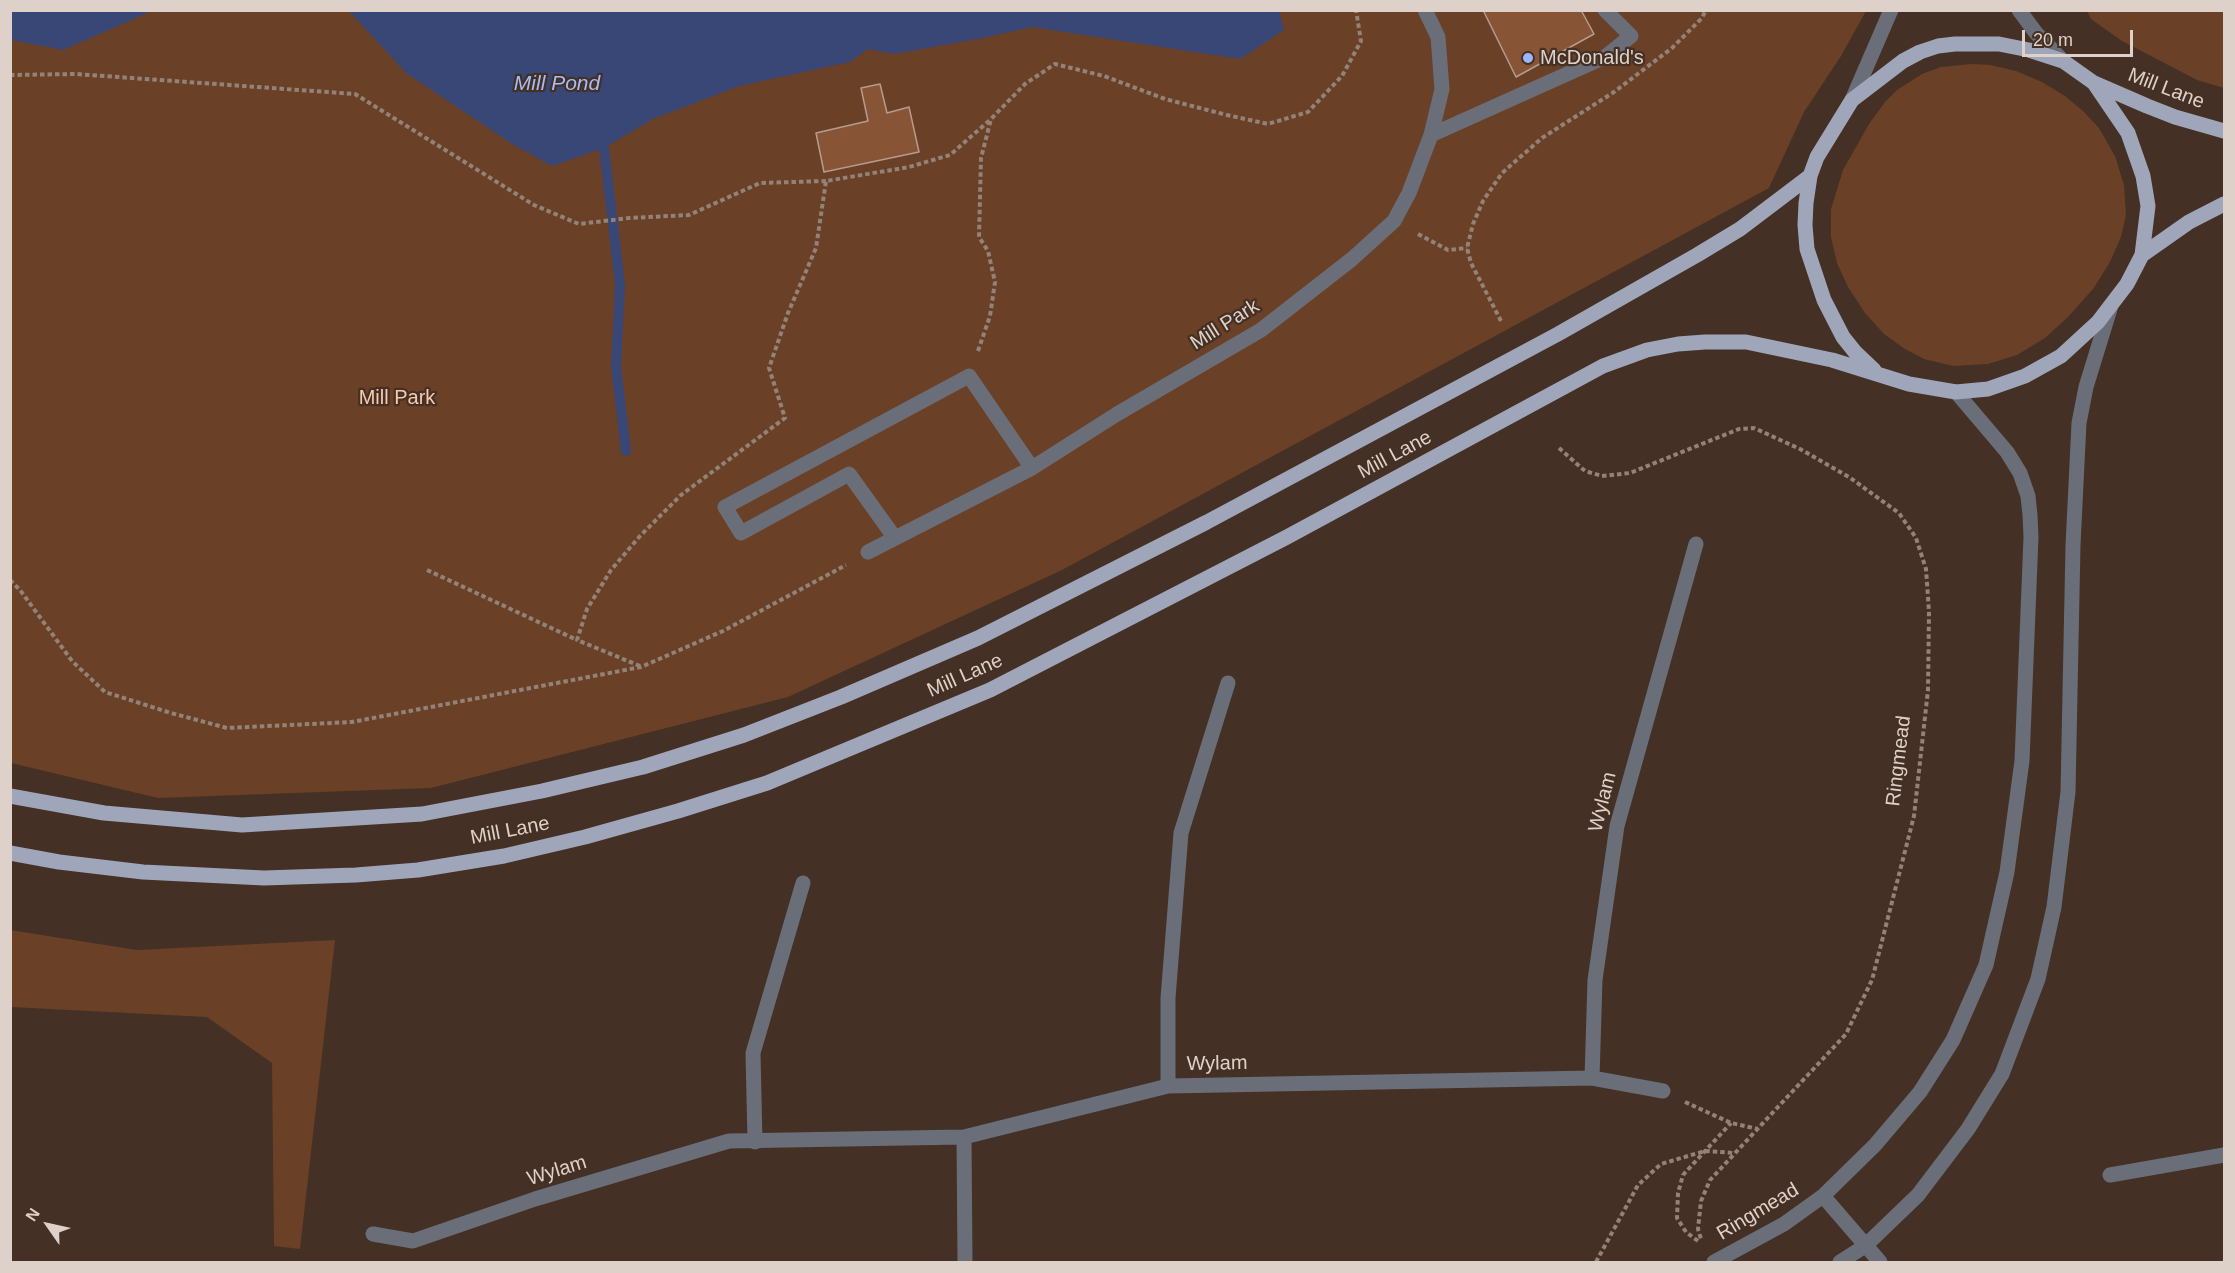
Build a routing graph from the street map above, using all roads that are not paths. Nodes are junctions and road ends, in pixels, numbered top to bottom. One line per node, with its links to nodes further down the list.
1 (1425, 10): 9 (street, Mill Park)
2 (1605, 10): 9 (street)
3 (1891, 10): 7 (street)
4 (2019, 10): 5 (street)
5 (2063, 62): 6 (main road, Mill Lane); 7 (main road, Mill Lane)
6 (2094, 83): 8 (main road, Mill Lane); 12 (main road, Mill Lane)
7 (1852, 100): 10 (main road, Mill Lane)
8 (2224, 131)
9 (1431, 135): 16 (street, Mill Park)
10 (1810, 176): 14 (main road, Mill Lane); 21 (main road, Mill Lane)
11 (2224, 204): 12 (main road, Mill Lane)
12 (2142, 255): 13 (main road, Mill Lane)
13 (2110, 309): 15 (main road, Mill Lane); 33 (street)
14 (1878, 373): 15 (main road, Mill Lane); 22 (main road, Mill Lane)
15 (1956, 392): 31 (street, Ringmead)
16 (1032, 468): 17 (street, Mill Park); 17 (street)
17 (895, 538): 19 (street, Mill Park)
18 (1696, 544): 24 (street, Wylam)
19 (868, 552)
20 (1228, 683): 25 (street, Wylam)
21 (10, 796)
22 (10, 853)
23 (803, 883): 28 (street)
24 (1592, 1078): 25 (street, Wylam); 26 (street, Wylam)
25 (1168, 1086): 27 (street, Wylam)
26 (1663, 1091)
27 (964, 1137): 28 (street, Wylam); 34 (street)
28 (755, 1142): 32 (street, Wylam)
29 (2224, 1155): 30 (street)
30 (2110, 1175)
31 (1823, 1196): 33 (street, Ringmead); 35 (street, Ringmead)
32 (373, 1234)
33 (1865, 1246): 36 (street); 37 (street, Ringmead)
34 (965, 1263)
35 (1714, 1263)
36 (1840, 1263)
37 (1880, 1263)

